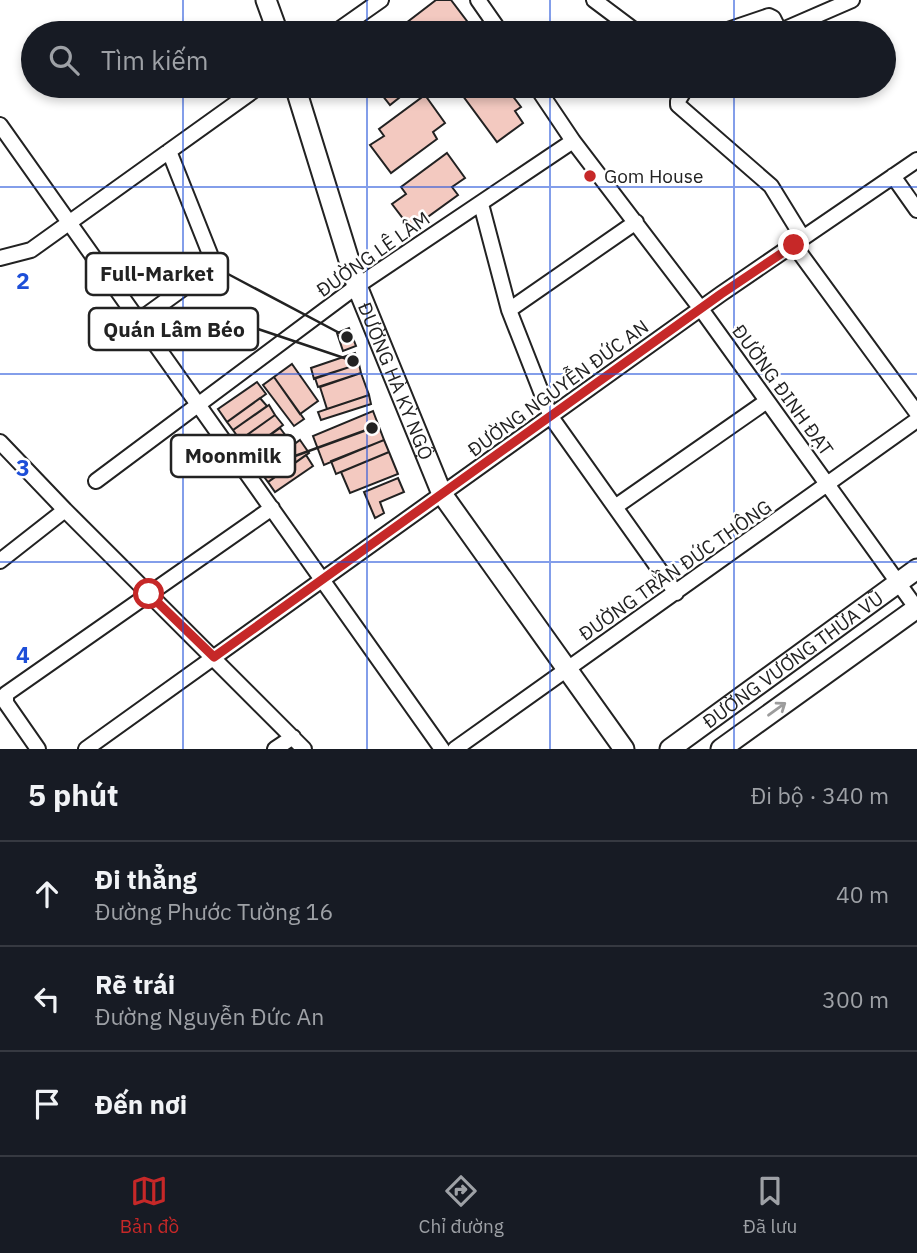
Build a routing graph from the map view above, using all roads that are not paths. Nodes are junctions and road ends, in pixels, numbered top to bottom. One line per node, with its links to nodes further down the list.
1 (266, 0): 6 (street)
2 (381, 0): 7 (street)
3 (478, 0): 8 (street)
4 (594, 0): 9 (street)
5 (852, 0): 12 (street)
6 (274, 21)
7 (351, 21)
8 (493, 21)
9 (622, 21)
10 (754, 21): 11 (street)
11 (774, 21)
12 (804, 21)
13 (243, 98): 19 (street)
14 (299, 98): 28 (street, ĐƯỜNG HÀ KỲ NGỘ)
15 (544, 98): 18 (street, ĐƯỜNG ĐINH ĐẠT)
16 (680, 98): 26 (street)
17 (0, 125): 25 (street)
18 (573, 141): 22 (street, ĐƯỜNG LÊ LÂM); 24 (street, ĐƯỜNG ĐINH ĐẠT)
19 (169, 151): 25 (street); 31 (street)
20 (917, 160): 21 (street, ĐƯỜNG NGUYỄN ĐỨC AN)
21 (893, 176): 23 (street); 26 (street, ĐƯỜNG NGUYỄN ĐỨC AN)
22 (481, 204): 28 (street, ĐƯỜNG LÊ LÂM); 30 (street)
23 (917, 210)
24 (636, 222): 29 (street, ĐƯỜNG ĐINH ĐẠT); 30 (street)
25 (69, 223): 27 (street); 31 (street)
26 (798, 241): 29 (street, ĐƯỜNG NGUYỄN ĐỨC AN); 34 (street)
27 (0, 258)
28 (357, 286): 33 (street, ĐƯỜNG LÊ LÂM); 40 (street, ĐƯỜNG HÀ KỲ NGỘ)
29 (701, 309): 32 (street, ĐƯỜNG ĐINH ĐẠT); 35 (street, ĐƯỜNG NGUYỄN ĐỨC AN)
30 (509, 310): 35 (street)
31 (138, 321): 33 (street)
32 (767, 401): 39 (street, ĐƯỜNG ĐINH ĐẠT); 41 (street)
33 (198, 405): 38 (street, ĐƯỜNG LÊ LÂM); 42 (street)
34 (917, 413)
35 (551, 417): 40 (street, ĐƯỜNG NGUYỄN ĐỨC AN); 41 (street)
36 (917, 420): 39 (street, ĐƯỜNG TRẦN ĐỨC THÔNG)
37 (0, 442): 43 (street)
38 (96, 481)
39 (828, 486): 47 (street, ĐƯỜNG ĐINH ĐẠT); 48 (street, ĐƯỜNG TRẦN ĐỨC THÔNG)
40 (442, 494): 46 (street, ĐƯỜNG NGUYỄN ĐỨC AN); 52 (street, ĐƯỜNG HÀ KỲ NGỘ)
41 (615, 507): 48 (street)
42 (272, 508): 46 (street); 49 (street)
43 (65, 510): 44 (street); 49 (street)
44 (0, 561)
45 (917, 569): 47 (street, ĐƯỜNG VƯƠNG THỪA VŨ)
46 (323, 580): 51 (street, ĐƯỜNG NGUYỄN ĐỨC AN); 58 (street)
47 (897, 583): 50 (street, ĐƯỜNG ĐINH ĐẠT); 61 (street, ĐƯỜNG VƯƠNG THỪA VŨ)
48 (676, 593): 52 (street, ĐƯỜNG TRẦN ĐỨC THÔNG)
49 (149, 594): 51 (street); 54 (street)
50 (917, 608): 62 (street, ĐƯỜNG VƯƠNG THỪA VŨ, one-way to 50)
51 (214, 657): 53 (street); 55 (street, ĐƯỜNG NGUYỄN ĐỨC AN)
52 (567, 669): 59 (street, ĐƯỜNG TRẦN ĐỨC THÔNG); 60 (street, ĐƯỜNG HÀ KỲ NGỘ)
53 (293, 737): 56 (street); 57 (street)
54 (38, 749)
55 (86, 749)
56 (275, 749)
57 (304, 749)
58 (442, 749)
59 (455, 749)
60 (624, 749)
61 (670, 749)
62 (721, 749)

